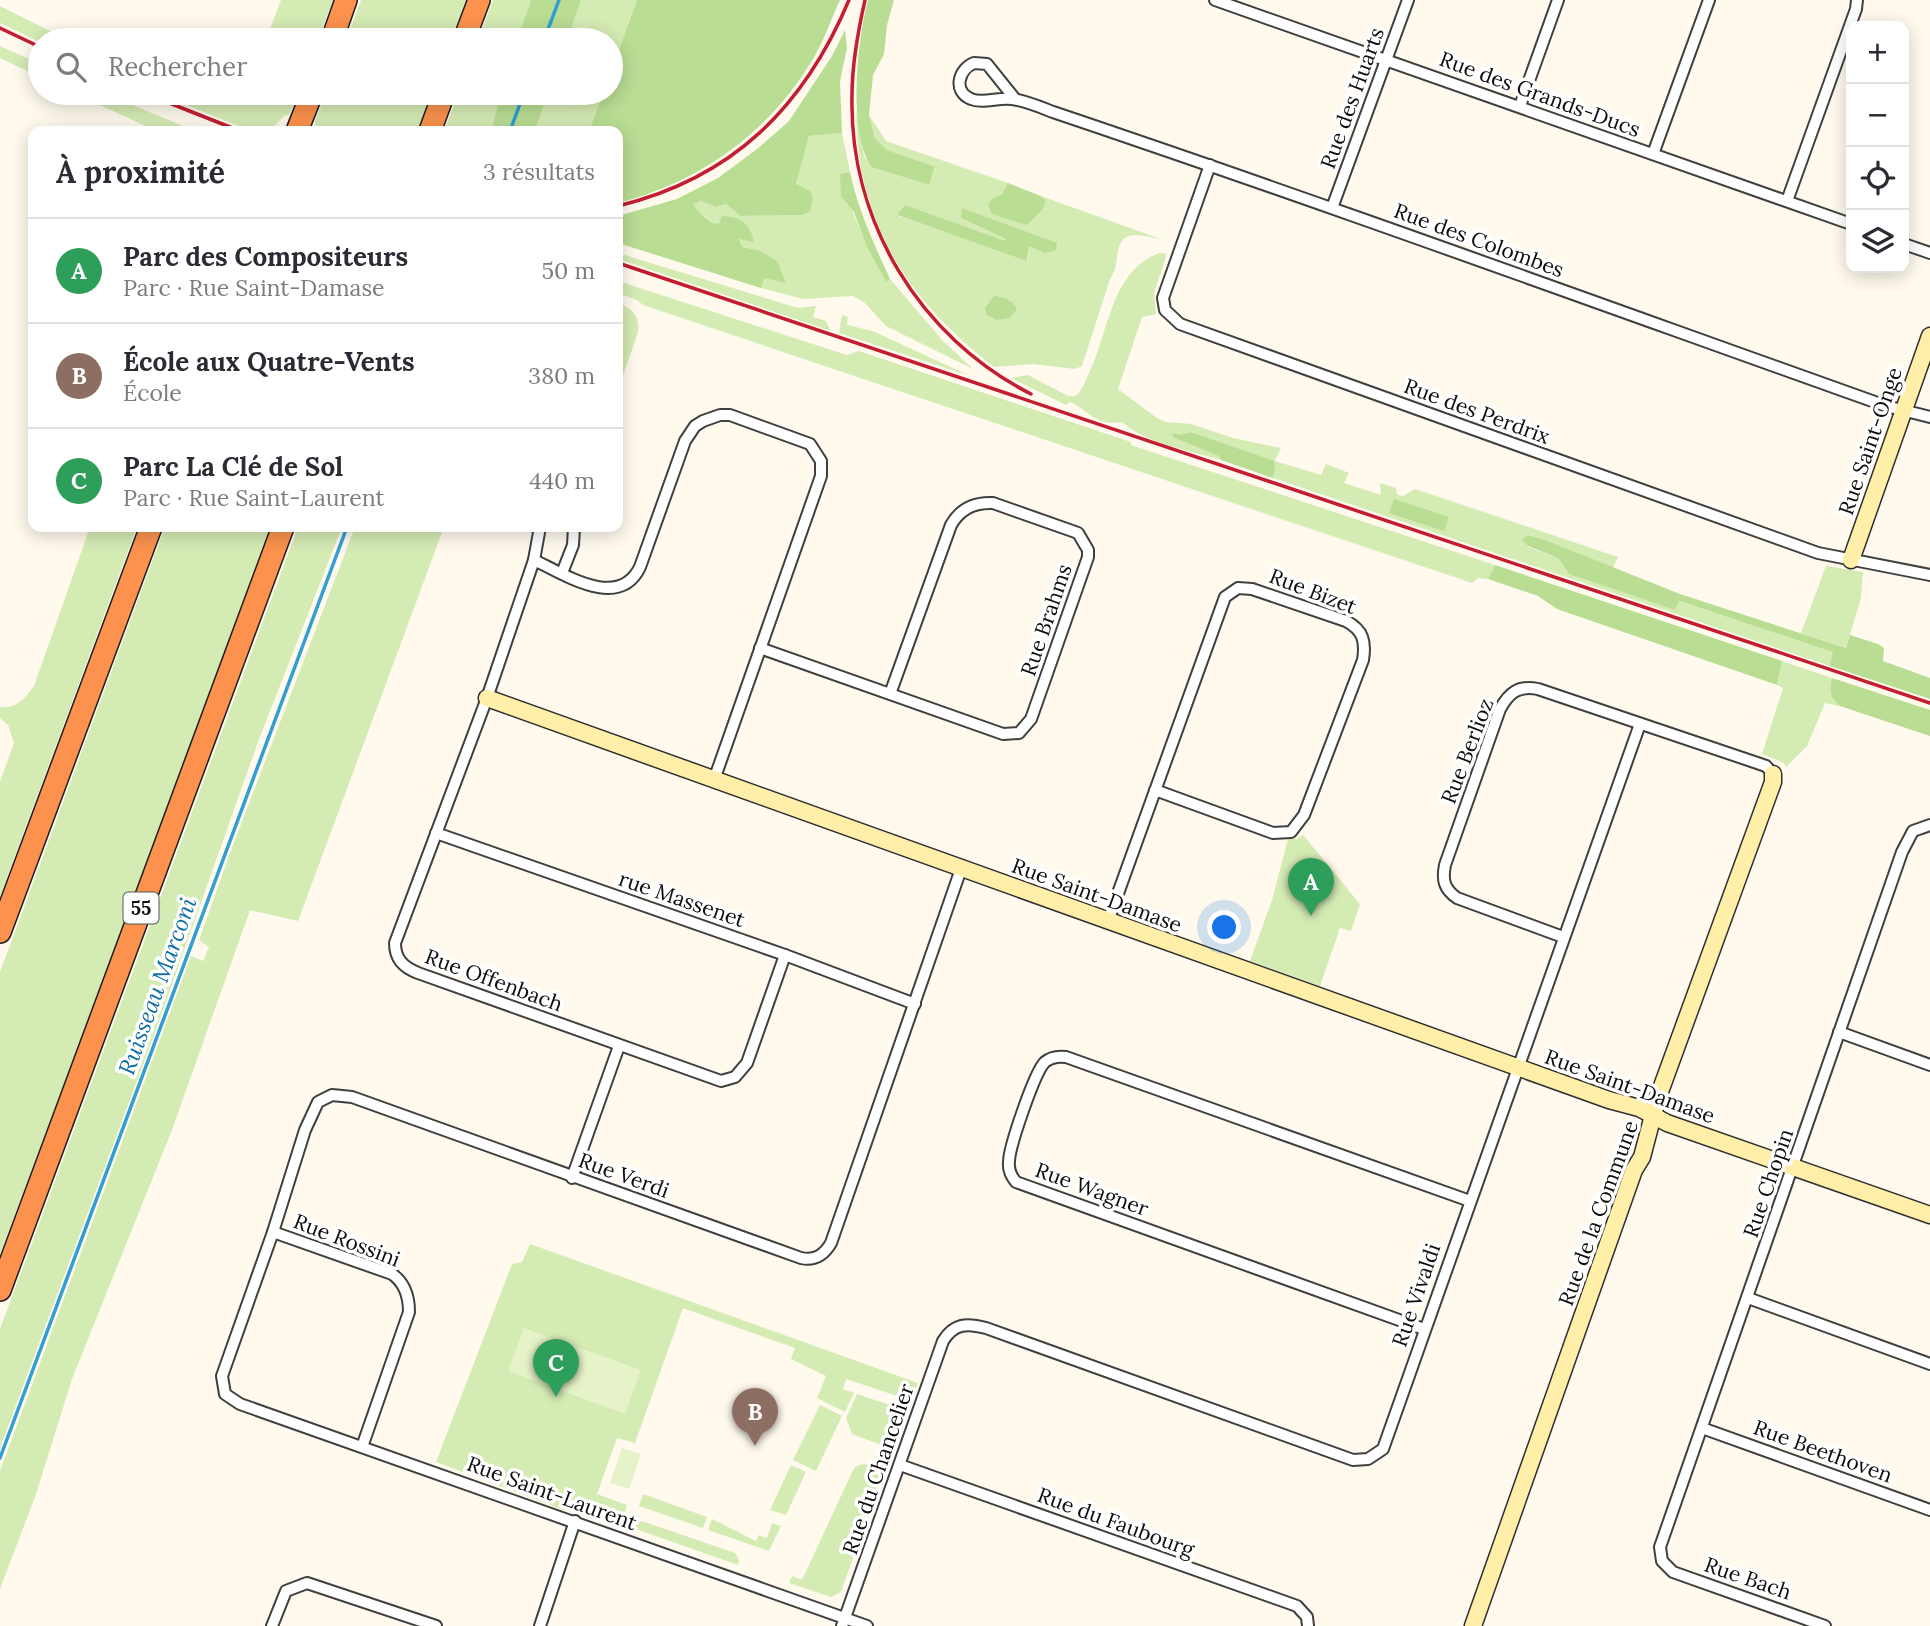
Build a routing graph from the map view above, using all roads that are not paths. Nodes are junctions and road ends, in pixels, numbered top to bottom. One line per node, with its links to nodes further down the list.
1 (346, 0): 8 (highway)
2 (479, 0): 9 (highway)
3 (1215, 0): 10 (street, Rue des Grands-Ducs)
4 (1408, 0): 10 (street, Rue des Huarts)
5 (1558, 0): 14 (street)
6 (1709, 0): 17 (street)
7 (1857, 0): 19 (street)
8 (336, 28)
9 (468, 28)
10 (1387, 60): 14 (street, Rue des Grands-Ducs); 20 (street, Rue des Huarts)
11 (1015, 99): 11 (street, Rue des Colombes); 18 (street, Rue des Colombes)
12 (307, 105): 15 (highway)
13 (440, 105): 16 (highway)
14 (1520, 106): 17 (street, Rue des Grands-Ducs)
15 (299, 126)
16 (432, 126)
17 (1653, 155): 19 (street, Rue des Grands-Ducs)
18 (1210, 165): 20 (street, Rue des Colombes); 32 (street, Rue des Perdrix)
19 (1787, 201): 21 (street, Rue des Grands-Ducs)
20 (1332, 208): 25 (street, Rue des Colombes)
21 (1846, 223)
22 (1909, 246): 23 (street)
23 (1930, 253)
24 (1930, 336): 25 (street, Rue Saint-Onge)
25 (1902, 411): 26 (street, Rue des Colombes); 32 (street, Rue Saint-Onge)
26 (1930, 418)
27 (148, 532): 46 (highway)
28 (281, 532): 60 (highway, 55)
29 (539, 532): 31 (street, Rue Offenbach)
30 (574, 532): 33 (street)
31 (534, 560): 33 (street); 37 (street, Rue Offenbach)
32 (1851, 560): 34 (street, Rue des Perdrix)
33 (562, 573): 35 (street)
34 (1930, 576)
35 (760, 648): 36 (street, Rue Brahms); 40 (street)
36 (890, 694): 36 (street, Rue Brahms)
37 (487, 698): 40 (street, Rue Saint-Damase); 43 (street, Rue Offenbach)
38 (1640, 724): 39 (street, Rue Berlioz); 47 (street, Rue Vivaldi); 47 (street, Rue Berlioz)
39 (1773, 774): 54 (street, Rue de la Commune)
40 (714, 780): 44 (street, Rue Saint-Damase)
41 (1155, 790): 41 (street, Rue Bizet); 45 (street, Rue Bizet)
42 (1927, 825): 50 (street, Rue Chopin)
43 (436, 833): 48 (street, rue Massenet); 51 (street, Rue Offenbach)
44 (961, 869): 45 (street, Rue Saint-Damase); 49 (street, Rue Verdi)
45 (1108, 921): 53 (street, Rue Saint-Damase)
46 (0, 932)
47 (1563, 937): 53 (street, Rue Vivaldi)
48 (785, 955): 49 (street, rue Massenet); 51 (street, Rue Offenbach)
49 (915, 1004): 56 (street, Rue Verdi)
50 (1839, 1032): 52 (street); 55 (street, Rue Chopin)
51 (619, 1046): 56 (street)
52 (1930, 1065)
53 (1518, 1068): 54 (street, Rue Saint-Damase); 57 (street, Rue Vivaldi)
54 (1654, 1116): 55 (street, Rue Saint-Damase); 78 (street, Rue de la Commune)
55 (1794, 1166): 58 (street, Rue Saint-Damase); 61 (street, Rue Chopin)
56 (572, 1178): 59 (street, Rue Verdi)
57 (1470, 1201): 63 (street, Rue Vivaldi); 63 (street, Rue Wagner)
58 (1930, 1215)
59 (273, 1232): 65 (street, Rue Verdi); 67 (street, Rue Rossini)
60 (0, 1290)
61 (1748, 1298): 64 (street); 66 (street, Rue Chopin)
62 (955, 1328): 63 (street, Rue Vivaldi); 68 (street, Rue du Chancelier)
63 (1424, 1329)
64 (1930, 1364)
65 (225, 1394): 67 (street, Rue Saint-Laurent)
66 (1702, 1428): 69 (street, Rue Beethoven); 71 (street, Rue Chopin)
67 (362, 1447): 70 (street, Rue Saint-Laurent)
68 (900, 1465): 72 (street, Rue du Chancelier); 77 (street, Rue du Faubourg)
69 (1930, 1510)
70 (575, 1521): 72 (street, Rue Saint-Laurent); 75 (street)
71 (1662, 1560): 79 (street, Rue Bach)
72 (844, 1622): 76 (street, Rue Saint-Laurent)
73 (272, 1626): 74 (street)
74 (436, 1626)
75 (540, 1626)
76 (867, 1626)
77 (1308, 1626)
78 (1473, 1626)
79 (1825, 1626)

